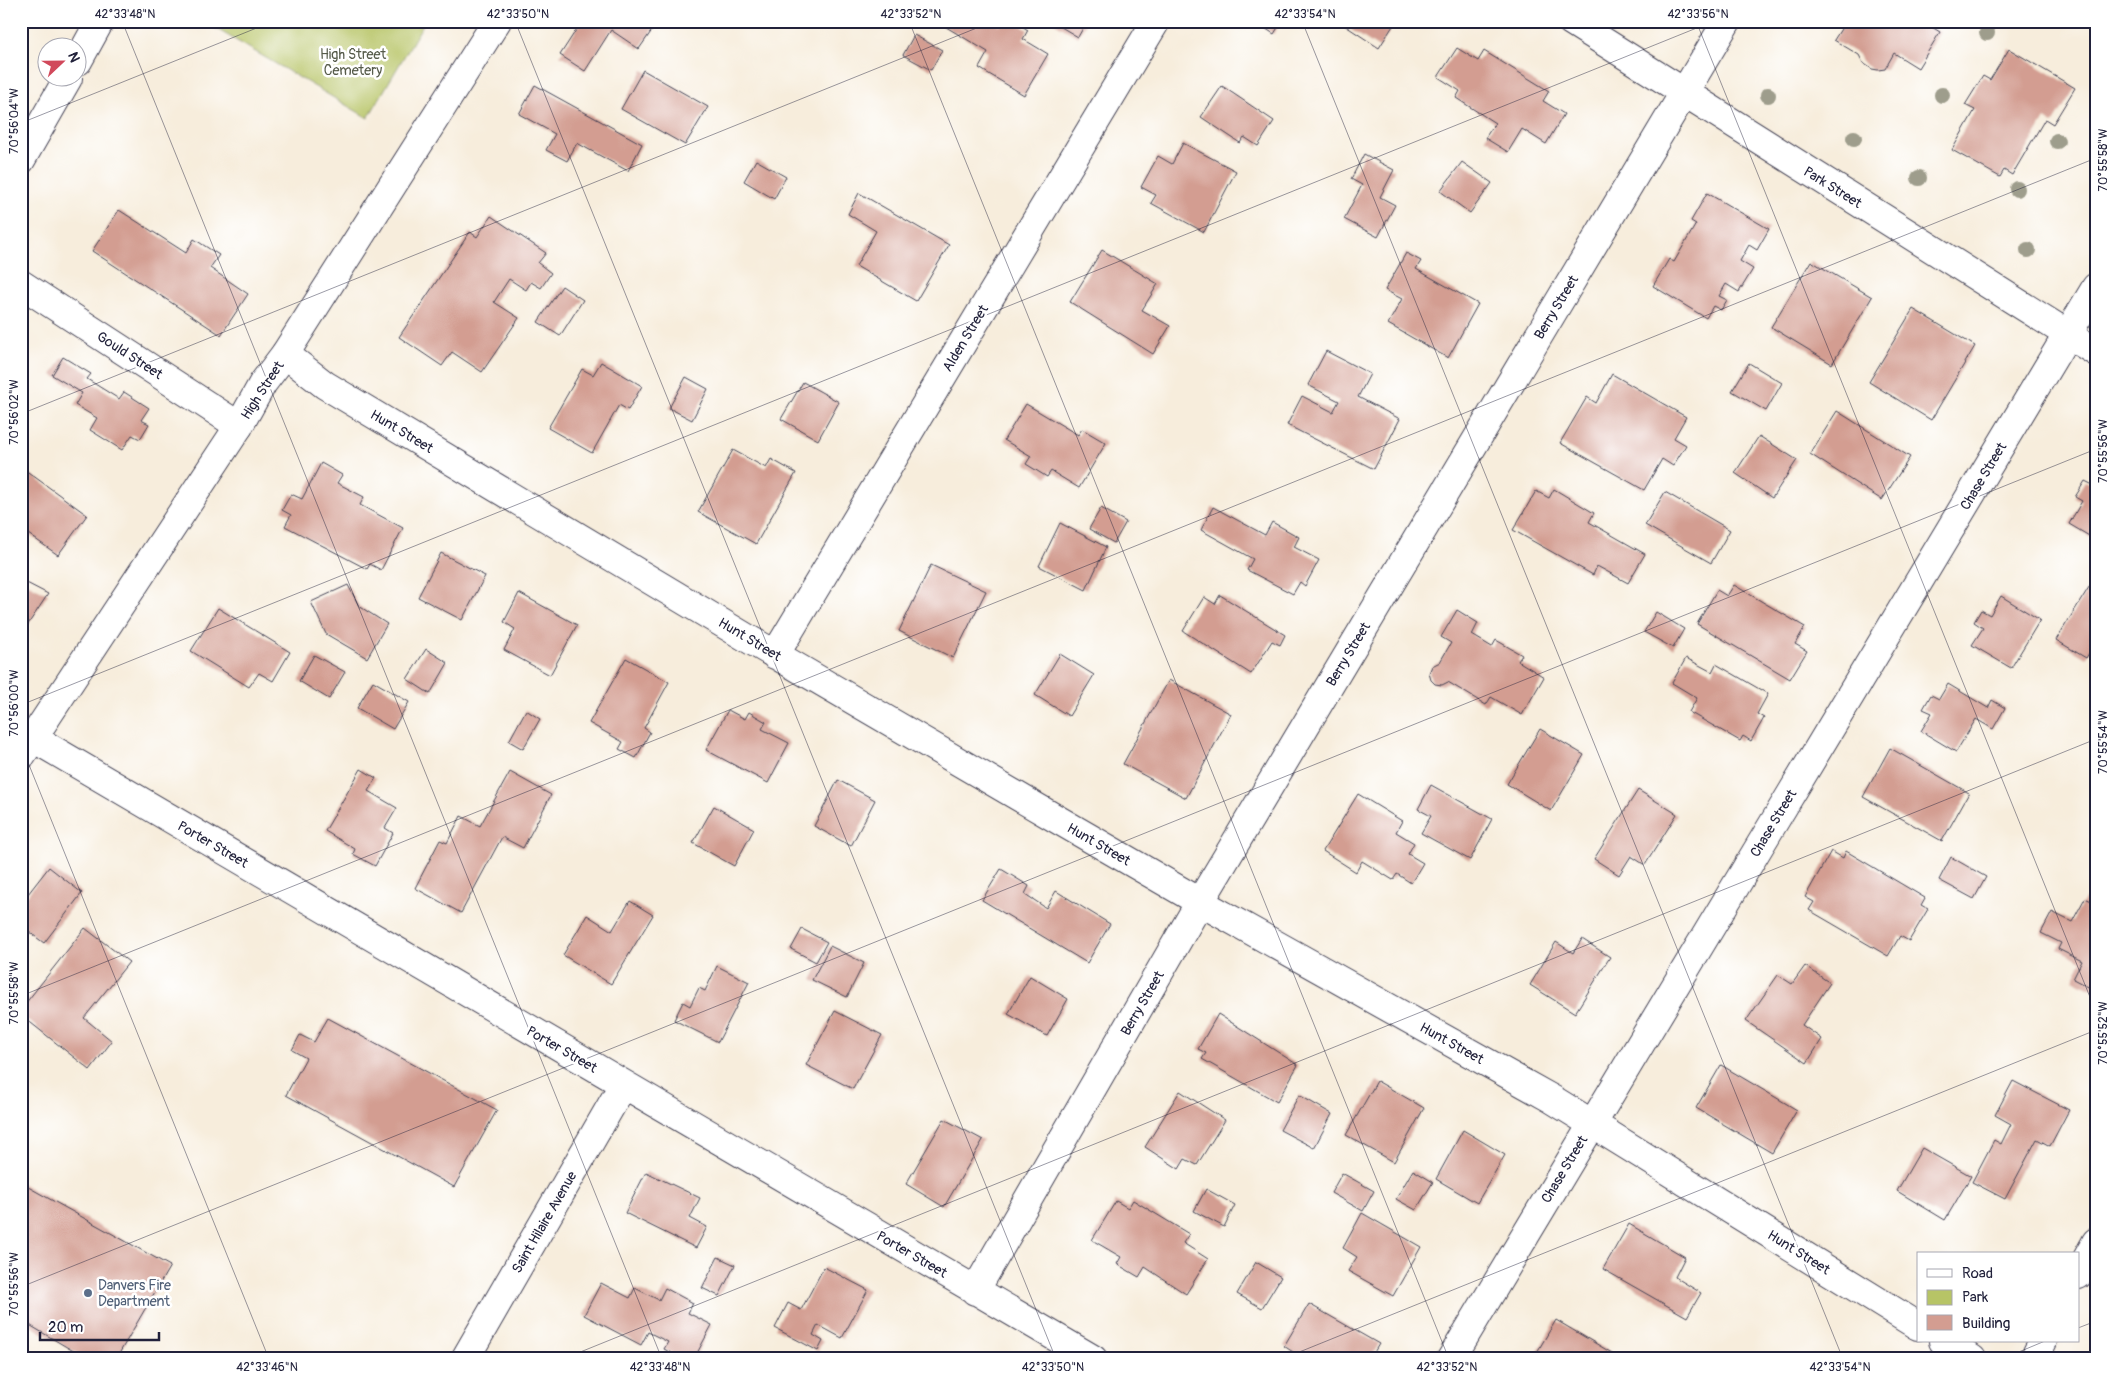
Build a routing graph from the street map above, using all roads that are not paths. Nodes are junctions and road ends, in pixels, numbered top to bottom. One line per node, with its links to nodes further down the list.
1 (100, 21): 6 (street)
2 (497, 21): 14 (street, High Street)
3 (1156, 21): 16 (street, Alden Street)
4 (1571, 21): 8 (street, Park Street)
5 (1727, 21): 8 (street, Berry Street)
6 (88, 42)
7 (62, 88): 9 (street)
8 (1684, 92): 12 (street, Park Street); 18 (street, Berry Street)
9 (21, 160)
10 (21, 284): 15 (street, Gould Street)
11 (2096, 287): 12 (street, Chase Street)
12 (2068, 335): 13 (street, Park Street); 20 (street, Chase Street)
13 (2096, 352)
14 (285, 354): 15 (street, High Street); 16 (street, Hunt Street)
15 (239, 426): 17 (street, High Street)
16 (775, 655): 18 (street, Hunt Street)
17 (27, 747): 19 (street, Porter Street)
18 (1200, 902): 20 (street, Hunt Street); 23 (street, Berry Street)
19 (623, 1084): 23 (street, Porter Street); 27 (street, Saint Hilaire Avenue)
20 (1591, 1124): 24 (street, Hunt Street); 29 (street, Chase Street)
21 (2096, 1242): 22 (street)
22 (2080, 1271)
23 (975, 1292): 28 (street, Porter Street)
24 (1917, 1325)
25 (1945, 1342): 30 (street)
26 (2042, 1342): 31 (street)
27 (465, 1359)
28 (1093, 1359)
29 (1451, 1359)
30 (1972, 1359)
31 (2034, 1359)

